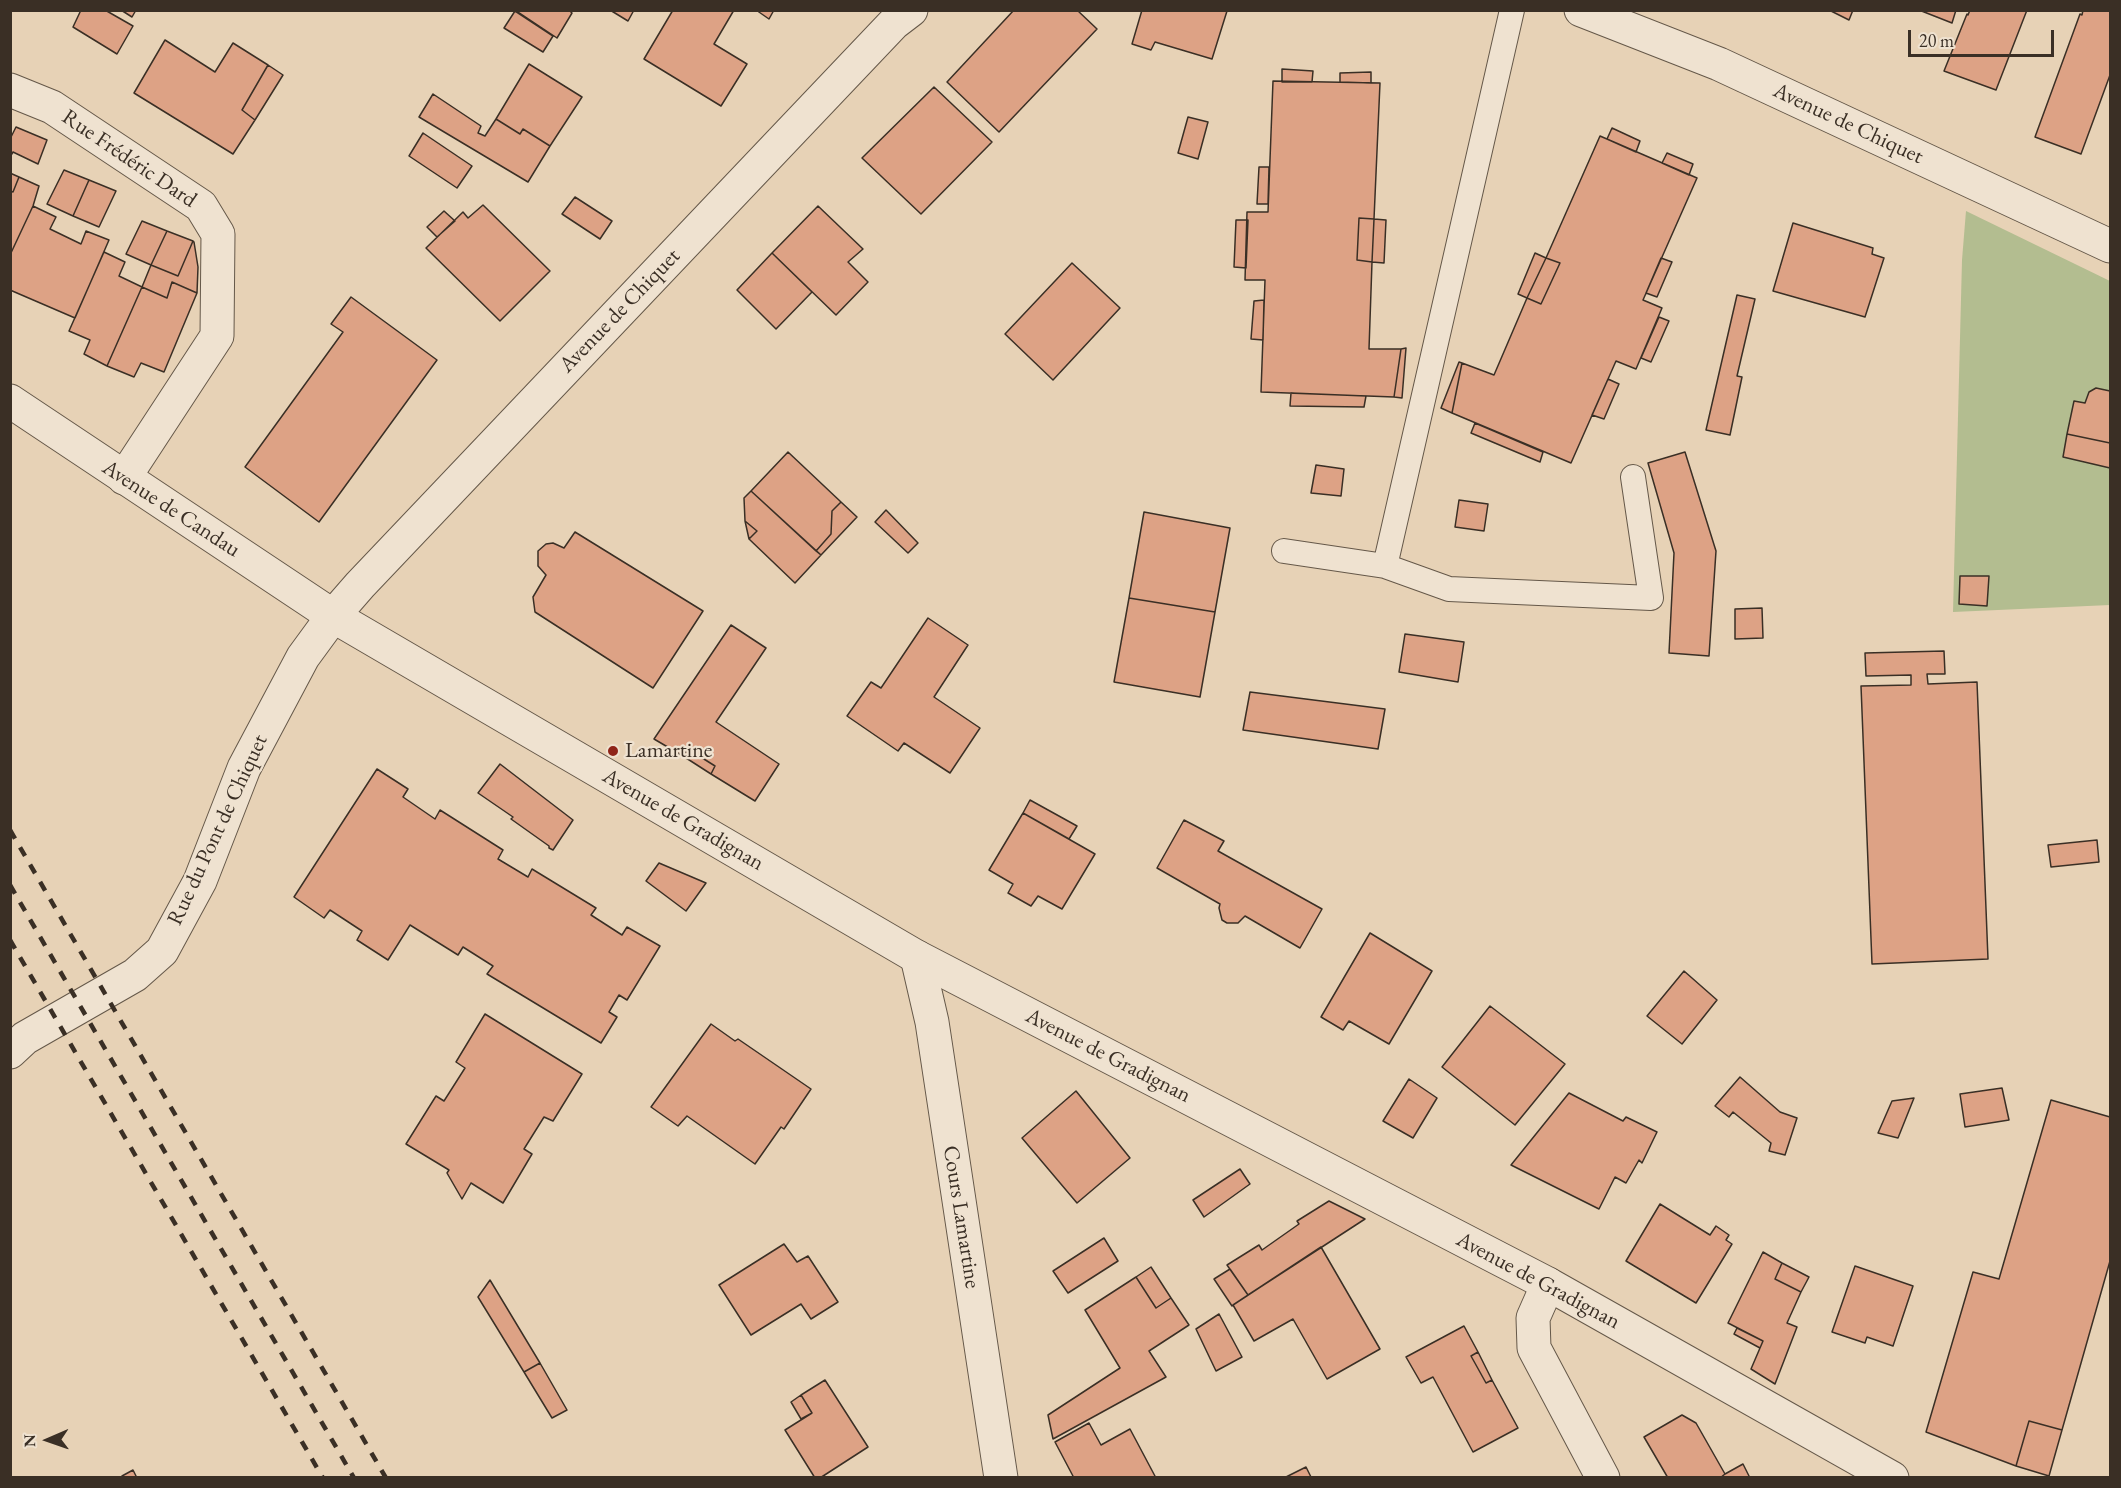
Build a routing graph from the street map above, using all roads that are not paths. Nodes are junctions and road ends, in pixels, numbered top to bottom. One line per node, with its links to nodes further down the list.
1 (1512, 10): 10 (lane)
2 (1581, 10): 5 (street, Avenue de Chiquet)
3 (893, 15): 11 (street, Avenue de Chiquet)
4 (10, 90): 8 (street, Rue Frédéric Dard)
5 (2110, 246)
6 (10, 401): 8 (street, Avenue de Candau)
7 (1634, 477): 10 (lane)
8 (124, 478): 11 (street, Avenue de Candau)
9 (1284, 551): 10 (lane)
10 (1385, 566)
11 (333, 616): 12 (street, Avenue de Gradignan); 13 (street, Rue du Pont de Chiquet)
12 (917, 957): 14 (street, Avenue de Gradignan); 15 (street, Cours Lamartine)
13 (10, 1052)
14 (1548, 1284): 16 (street); 17 (street, Avenue de Gradignan)
15 (1001, 1478)
16 (1603, 1478)
17 (1892, 1478)

